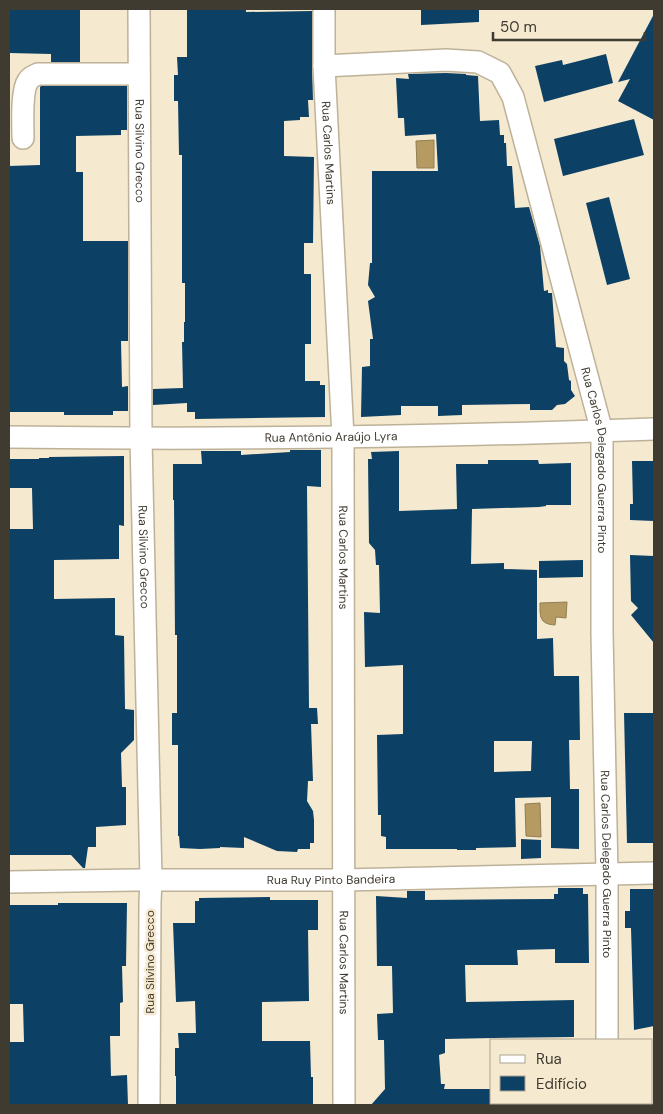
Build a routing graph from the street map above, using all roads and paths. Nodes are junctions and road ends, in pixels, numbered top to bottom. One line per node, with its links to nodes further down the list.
1 (139, 9): 4 (street, Rua Silvino Grecco)
2 (324, 9): 3 (street, Rua Carlos Martins)
3 (324, 66): 7 (street, Rua Carlos Delegado Guerra Pinto); 9 (street, Rua Carlos Martins)
4 (140, 74): 5 (street); 10 (street, Rua Silvino Grecco)
5 (23, 138)
6 (652, 424): 7 (street, Rua Antônio Araújo Lyra)
7 (602, 432): 9 (street, Rua Antônio Araújo Lyra); 12 (street, Rua Carlos Delegado Guerra Pinto)
8 (9, 437): 10 (street, Rua Antônio Araújo Lyra)
9 (343, 437): 10 (street, Rua Antônio Araújo Lyra); 14 (street, Rua Carlos Martins)
10 (142, 439): 13 (street, Rua Silvino Grecco)
11 (654, 873): 12 (street, Rua Ruy Pinto Bandeira)
12 (607, 874): 14 (street, Rua Ruy Pinto Bandeira); 16 (street, Rua Carlos Delegado Guerra Pinto)
13 (151, 880): 14 (street, Rua Ruy Pinto Bandeira); 15 (street, Rua Ruy Pinto Bandeira); 17 (street, Rua Silvino Grecco)
14 (343, 880): 18 (street, Rua Carlos Martins)
15 (9, 882)
16 (607, 1039)
17 (150, 1105)
18 (344, 1105)

